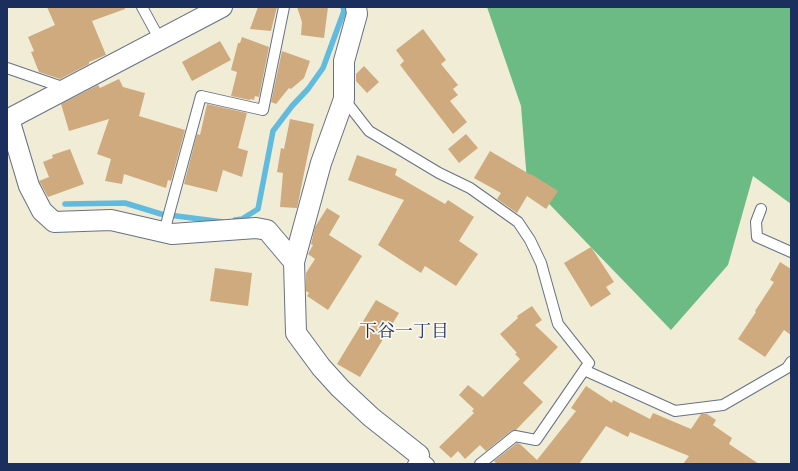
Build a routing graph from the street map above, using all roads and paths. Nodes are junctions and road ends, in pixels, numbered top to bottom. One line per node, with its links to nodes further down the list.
1 (142, 7): 5 (lane)
2 (222, 7): 5 (street)
3 (284, 7): 11 (lane)
4 (356, 7): 8 (street)
5 (160, 40): 7 (street)
6 (7, 68): 7 (lane)
7 (68, 89): 9 (street)
8 (344, 99): 13 (street); 15 (lane)
9 (8, 119): 11 (street)
10 (761, 209): 12 (lane)
11 (164, 232): 13 (street)
12 (791, 252)
13 (294, 262): 16 (street)
14 (791, 362): 15 (lane)
15 (584, 370): 17 (lane)
16 (420, 461)
17 (480, 464)

